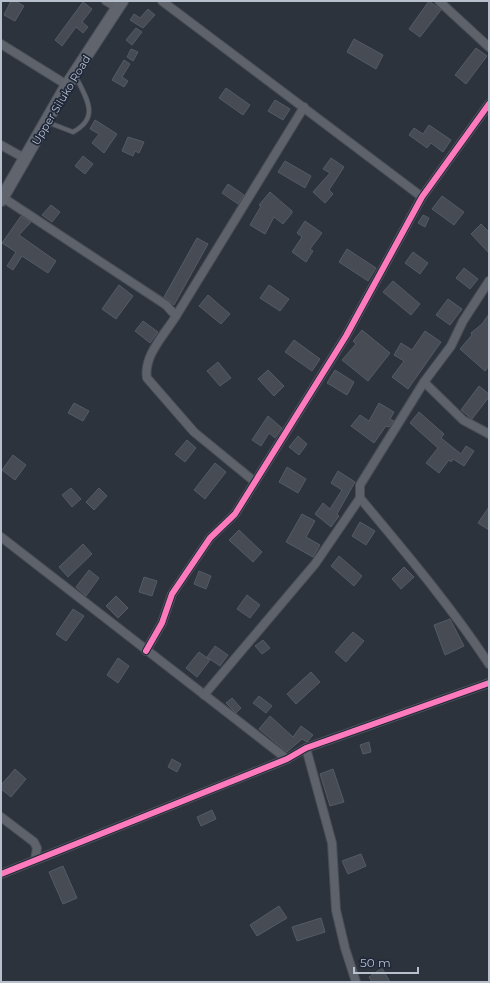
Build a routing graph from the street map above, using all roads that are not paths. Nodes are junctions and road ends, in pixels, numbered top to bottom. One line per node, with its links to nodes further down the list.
1 (106, 1): 4 (street)
2 (162, 1): 10 (street)
3 (439, 1): 6 (street)
4 (120, 5): 7 (main road, Upper Siluko Road)
5 (1, 44): 8 (street)
6 (489, 47)
7 (75, 74): 8 (main road, Upper Siluko Road); 11 (lane)
8 (67, 85): 11 (main road, Upper Siluko Road)
9 (489, 104): 14 (street)
10 (304, 107): 14 (street); 17 (street)
11 (46, 122): 13 (main road, Upper Siluko Road)
12 (1, 145): 13 (street)
13 (26, 158): 15 (main road, Upper Siluko Road)
14 (422, 197): 20 (street)
15 (2, 198): 17 (street)
16 (488, 285): 18 (street)
17 (176, 316): 20 (street)
18 (424, 382): 19 (street); 21 (street)
19 (489, 434)
20 (255, 482): 23 (street)
21 (360, 498): 24 (street); 26 (street)
22 (1, 537): 23 (street)
23 (146, 651): 26 (street)
24 (489, 664)
25 (489, 683): 27 (street)
26 (204, 695): 28 (street)
27 (306, 748): 28 (street); 32 (street)
28 (287, 758): 30 (street)
29 (1, 816): 30 (street)
30 (35, 860): 31 (street)
31 (1, 874)
32 (356, 982)

